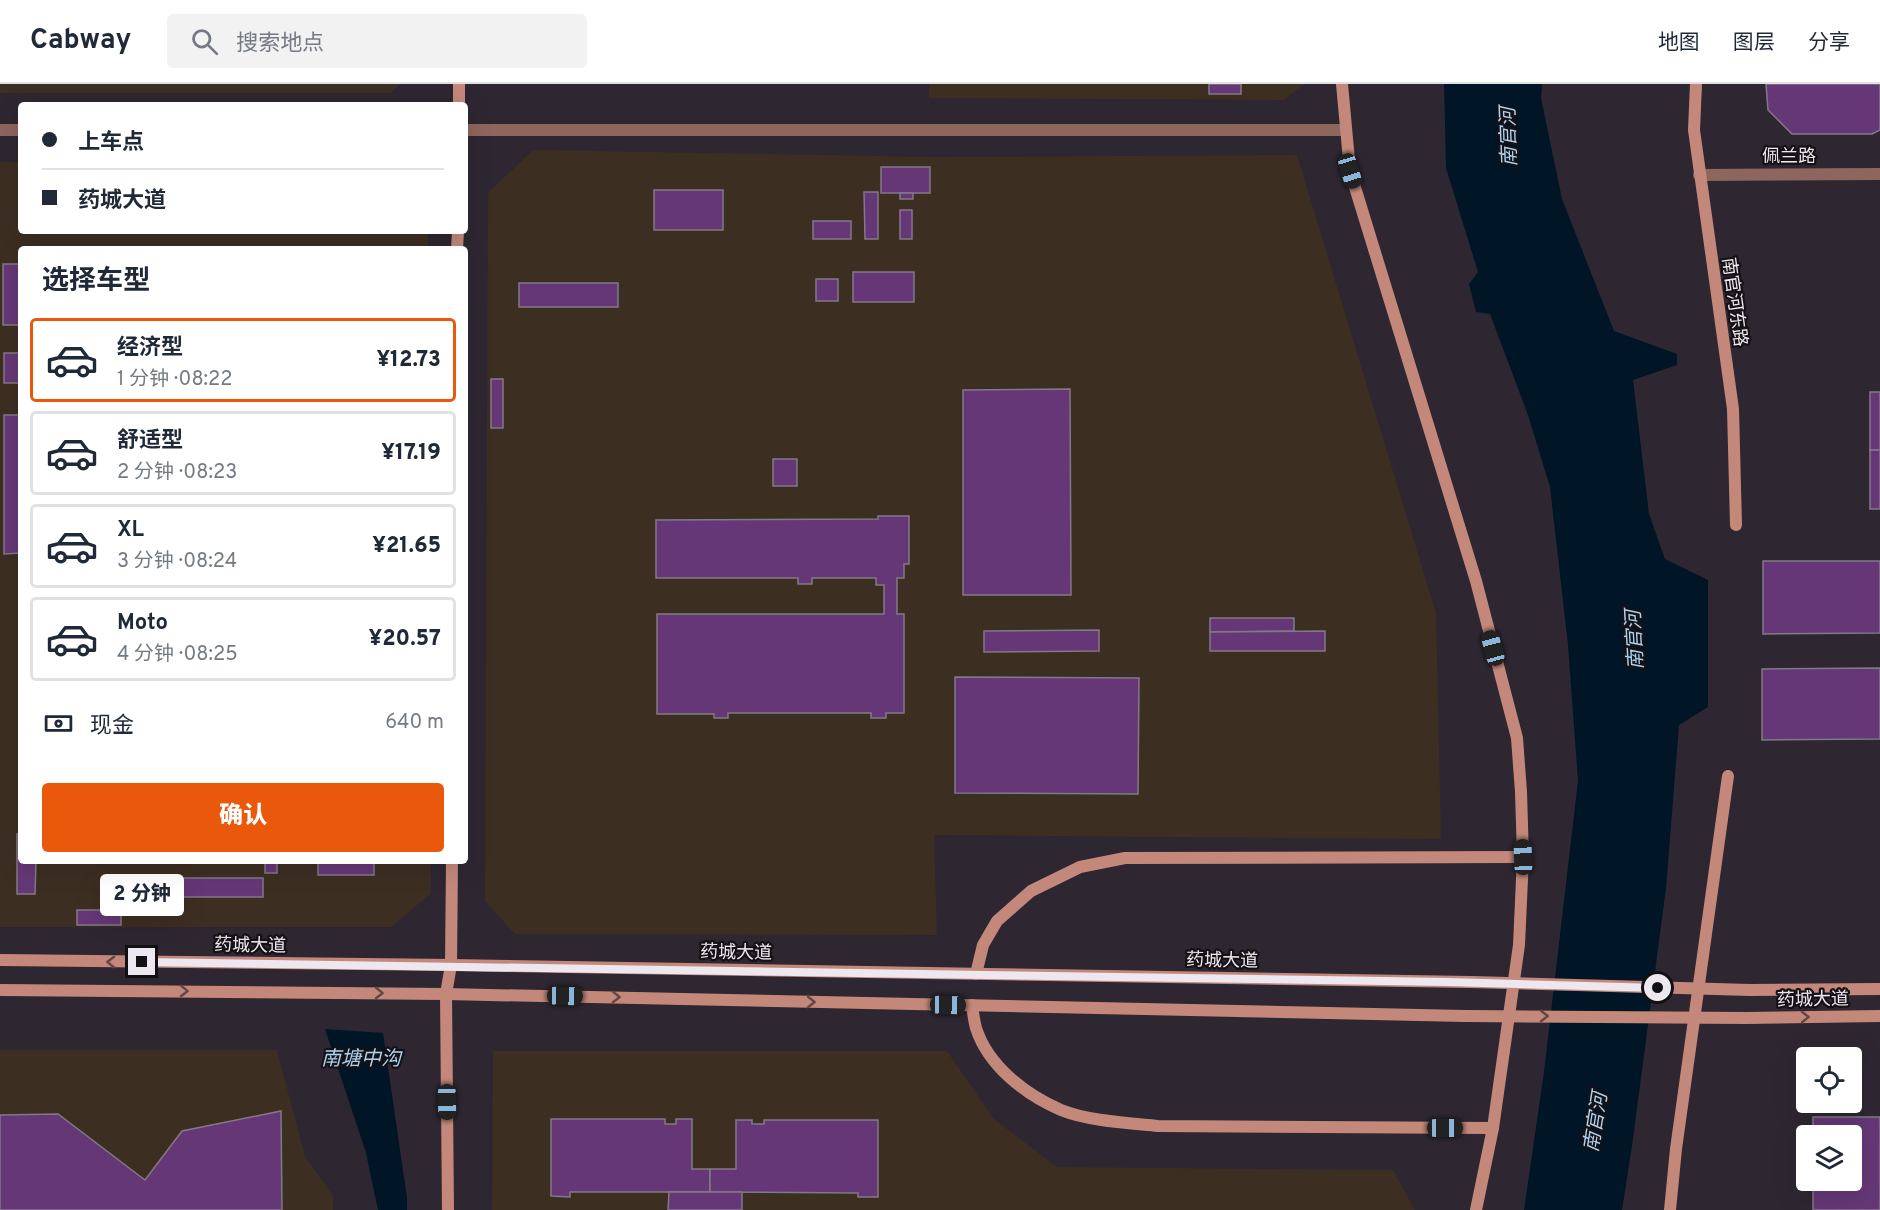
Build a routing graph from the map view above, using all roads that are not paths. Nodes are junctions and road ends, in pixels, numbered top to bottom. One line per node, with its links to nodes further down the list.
1 (459, 84): 4 (main road)
2 (1342, 84): 8 (main road)
3 (1696, 84): 10 (main road, 南官河东路)
4 (459, 102)
5 (0, 130): 6 (street)
6 (18, 130)
7 (468, 130): 8 (street)
8 (1347, 130): 13 (main road)
9 (1880, 174): 10 (street, 佩兰路)
10 (1699, 175): 11 (main road, 南官河东路)
11 (1736, 525)
12 (1728, 776): 26 (main road)
13 (1523, 857): 17 (main road); 23 (main road)
14 (452, 864): 16 (main road)
15 (0, 960): 16 (main road, 药城大道, one-way to 15)
16 (451, 965): 17 (main road, 药城大道); 20 (main road)
17 (976, 974): 18 (main road, 药城大道, bridge)
18 (1880, 989)
19 (0, 990): 20 (main road, one-way to 20)
20 (446, 994): 21 (main road, one-way to 21); 24 (main road)
21 (972, 1005): 22 (main road, 药城大道, one-way to 22, bridge); 23 (main road)
22 (1880, 1016)
23 (1493, 1128): 25 (main road)
24 (448, 1210)
25 (1476, 1210)
26 (1670, 1210)

